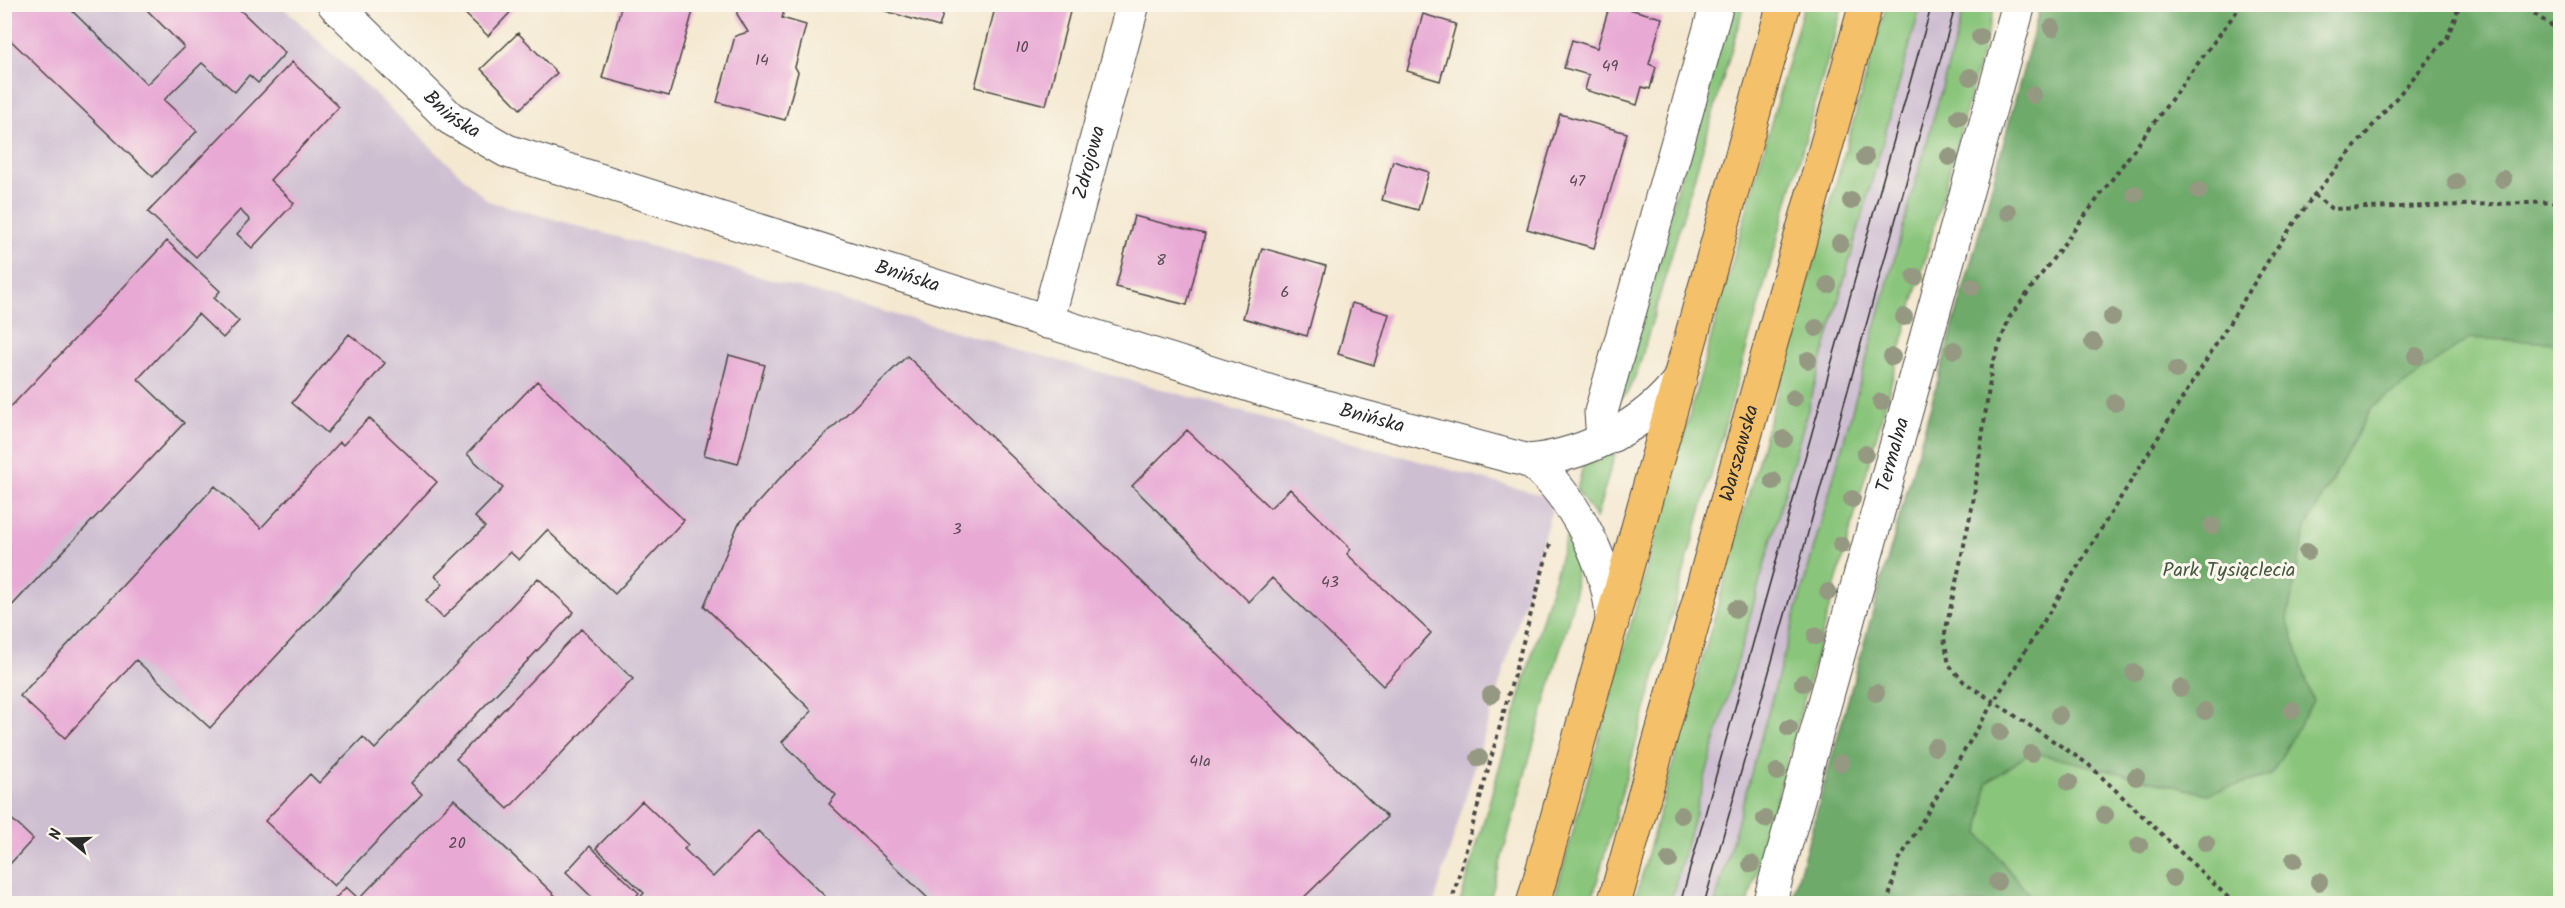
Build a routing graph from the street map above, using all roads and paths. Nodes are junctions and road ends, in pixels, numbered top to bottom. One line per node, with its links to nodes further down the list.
1 (334, 4): 13 (street, Bnińska)
2 (1133, 4): 13 (street, Zdrojowa)
3 (1717, 4): 15 (street)
4 (1784, 4): 14 (main road)
5 (1866, 4): 22 (main road, Warszawska)
6 (2019, 4): 23 (street, Termalna)
7 (2242, 4): 19 (path)
8 (2460, 4): 11 (path)
9 (2519, 4): 10 (path)
10 (2560, 31)
11 (2314, 195): 12 (path); 19 (path)
12 (2560, 202)
13 (1047, 322): 16 (street, Bnińska)
14 (1680, 379): 15 (street, Bnińska); 18 (main road)
15 (1603, 439): 16 (street, Bnińska)
16 (1529, 461): 17 (street, Bnińska)
17 (1561, 493): 18 (street, Bnińska); 20 (path)
18 (1612, 624): 21 (main road)
19 (1995, 701): 24 (path); 25 (path)
20 (1451, 903)
21 (1533, 903)
22 (1614, 903)
23 (1769, 903)
24 (1887, 903)
25 (2235, 903)

